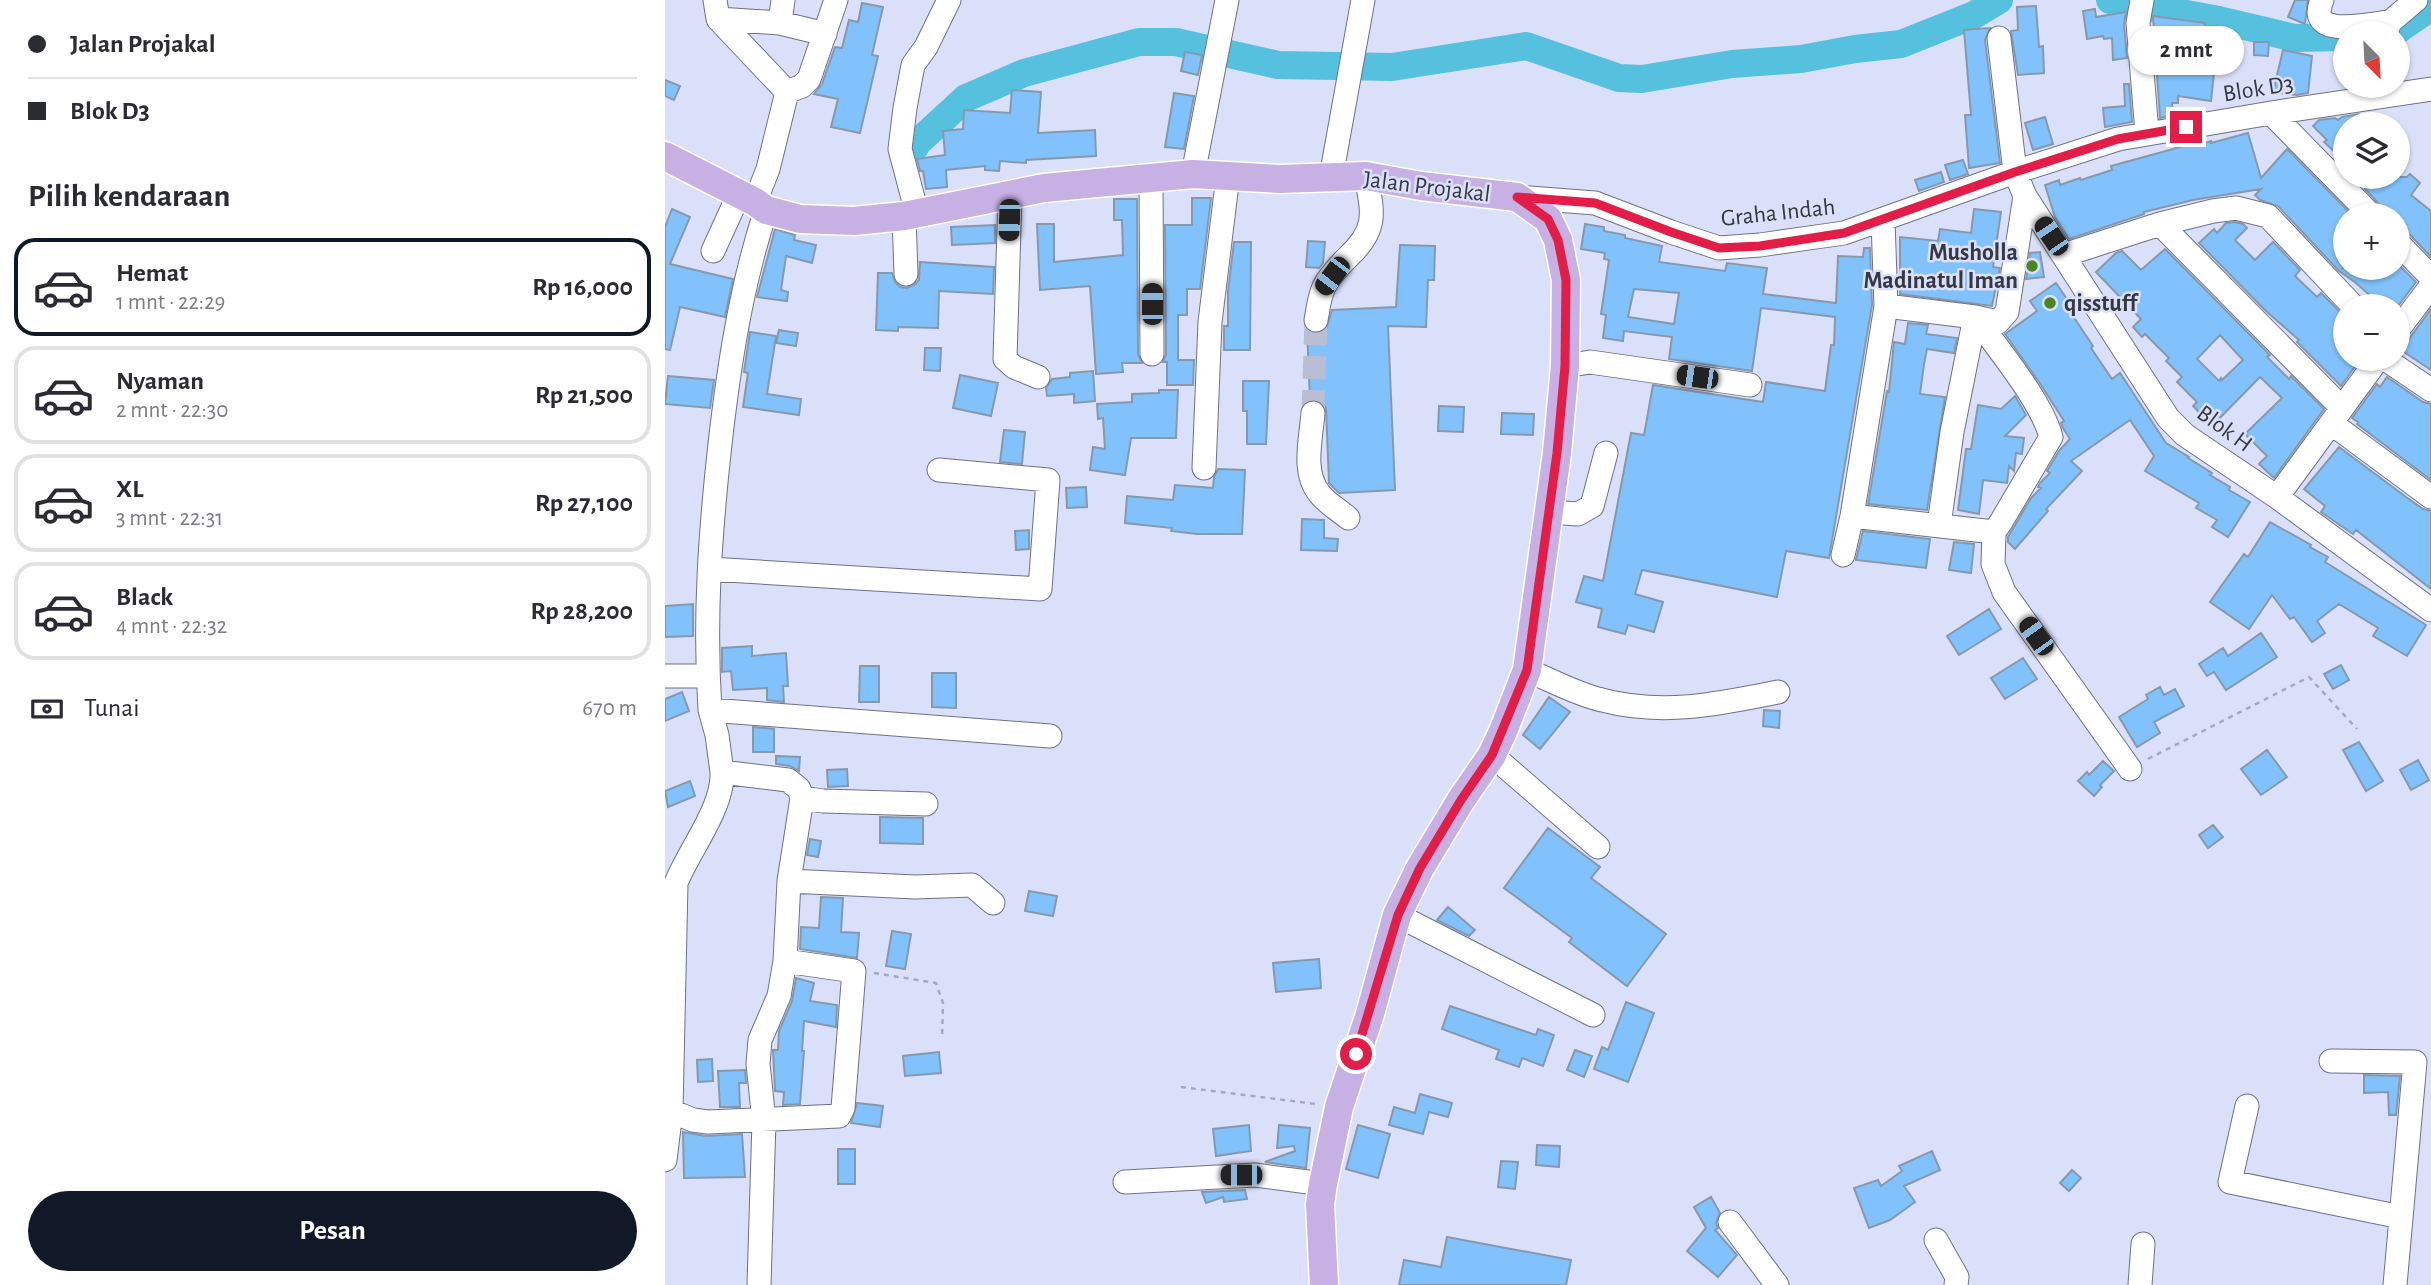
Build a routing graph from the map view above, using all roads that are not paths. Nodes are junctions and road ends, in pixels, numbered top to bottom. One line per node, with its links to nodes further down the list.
1 (783, 0): 11 (street)
2 (836, 0): 13 (street)
3 (949, 0): 33 (street)
4 (1227, 0): 23 (street)
5 (1363, 0): 26 (street)
6 (2322, 0): 12 (street)
7 (2416, 0): 10 (street)
8 (2140, 8): 20 (street)
9 (717, 9): 11 (street); 17 (street)
10 (2395, 21)
11 (780, 23): 13 (street)
12 (2333, 26)
13 (825, 34): 17 (street)
14 (1999, 38): 22 (street)
15 (2431, 89): 16 (street, Blok D3)
16 (2410, 90)
17 (787, 92): 31 (street)
18 (2340, 98): 19 (street, Blok D3)
19 (2271, 113): 20 (street, Blok D3); 32 (street)
20 (2147, 134): 22 (street, Blok D3)
21 (665, 156): 31 (main road, Jalan Projakal)
22 (2015, 172): 30 (street); 34 (street, Graha Indah)
23 (1193, 174): 24 (main road, Jalan Projakal); 27 (main road, Jalan Projakal)
24 (1228, 176): 26 (main road, Jalan Projakal); 57 (street)
25 (1366, 176): 26 (main road, Jalan Projakal); 29 (main road, Jalan Projakal); 46 (street)
26 (1331, 177)
27 (1151, 178): 28 (main road, Jalan Projakal); 47 (street)
28 (1010, 195): 33 (main road, Jalan Projakal); 51 (street)
29 (1517, 197): 34 (street, Graha Indah); 48 (main road, Jalan Projakal)
30 (2025, 197): 38 (street, Blok H); 45 (street)
31 (753, 202): 33 (main road, Jalan Projakal); 36 (street); 67 (street)
32 (2359, 203)
33 (910, 215): 39 (street)
34 (1883, 221): 43 (street)
35 (2160, 224): 38 (street); 42 (street); 55 (street)
36 (712, 251)
37 (2410, 255): 40 (street)
38 (2064, 256): 59 (street, Blok H)
39 (905, 274)
40 (2431, 277)
41 (2431, 286): 44 (street)
42 (2342, 294)
43 (1885, 306): 45 (street); 62 (street)
44 (2410, 314)
45 (1975, 317): 64 (street); 65 (street)
46 (1316, 320)
47 (1152, 354)
48 (1565, 366): 52 (street); 61 (main road, Jalan Projakal)
49 (2369, 371): 55 (street)
50 (2403, 371): 53 (street)
51 (1038, 377)
52 (1750, 385)
53 (2431, 390)
54 (1313, 414): 63 (street)
55 (2336, 415): 59 (street); 60 (street)
56 (1606, 453): 61 (street)
57 (1205, 468)
58 (939, 470): 67 (street)
59 (2277, 496): 68 (street, Blok H)
60 (2431, 497)
61 (1549, 512): 69 (main road, Jalan Projakal)
62 (1851, 516): 64 (street); 66 (street)
63 (1348, 518)
64 (1938, 525): 65 (street)
65 (1994, 532): 76 (street)
66 (1843, 555)
67 (710, 569): 71 (street)
68 (2431, 610)
69 (1527, 670): 72 (street); 75 (main road, Jalan Projakal)
70 (665, 676): 71 (street)
71 (708, 677): 73 (street)
72 (1778, 692)
73 (710, 710): 74 (street); 77 (street)
74 (1051, 736)
75 (1492, 755): 80 (street); 83 (main road, Jalan Projakal)
76 (2130, 769)
77 (722, 772): 78 (street); 88 (street)
78 (802, 798): 79 (street); 81 (street)
79 (926, 804)
80 (1598, 847)
81 (789, 881): 82 (street); 84 (street)
82 (993, 903)
83 (1398, 915): 85 (street); 92 (main road, Jalan Projakal)
84 (785, 961): 89 (street); 89 (street)
85 (1593, 1015)
86 (2331, 1061): 93 (street)
87 (2247, 1106): 93 (street)
88 (671, 1111): 89 (street); 90 (street)
89 (764, 1121): 97 (street)
90 (665, 1160)
91 (1125, 1182): 92 (street)
92 (1323, 1184): 98 (main road, Jalan Projakal)
93 (2401, 1217): 102 (street)
94 (1730, 1222): 99 (street)
95 (1936, 1240): 100 (street)
96 (2143, 1244): 101 (street)
97 (759, 1285)
98 (1324, 1285)
99 (1777, 1285)
100 (1956, 1285)
101 (2140, 1285)
102 (2395, 1285)

